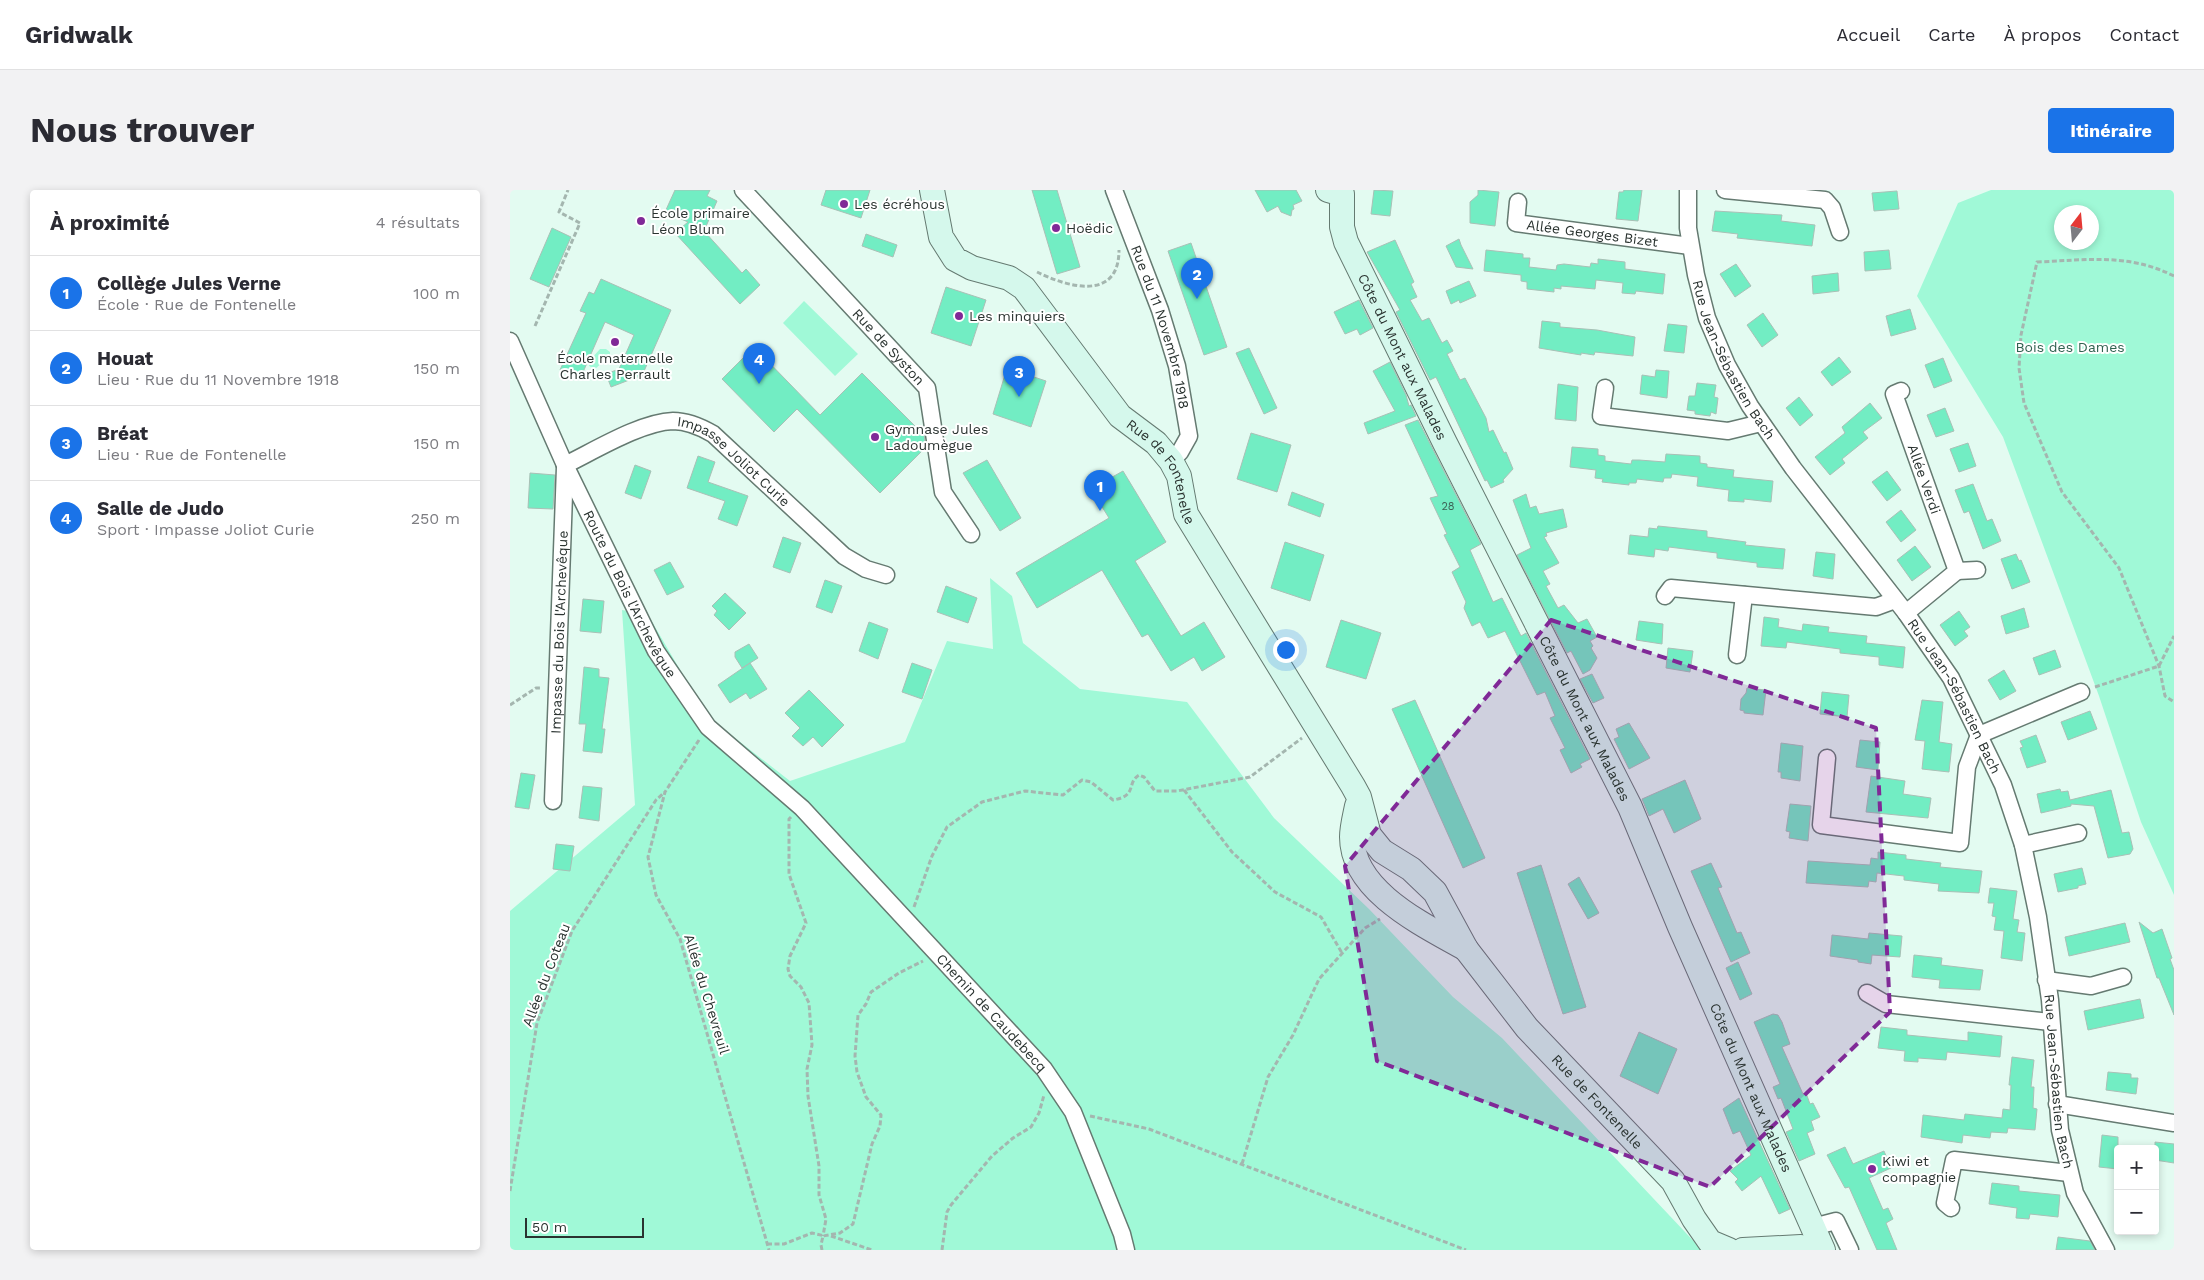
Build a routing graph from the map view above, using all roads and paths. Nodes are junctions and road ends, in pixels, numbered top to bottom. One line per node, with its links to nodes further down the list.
1 (568, 190): 15 (path)
2 (744, 190): 22 (street, Rue de Syston)
3 (932, 190): 20 (street, Rue de Fontenelle)
4 (1114, 190): 10 (street, Rue du 11 Novembre 1918)
5 (1688, 190): 12 (street, Rue Jean-Sébastien Bach)
6 (1725, 190): 8 (street)
7 (1337, 191): 68 (street, Côte du Mont aux Malades)
8 (1792, 193): 11 (street)
9 (1518, 202): 12 (street, Allée Georges Bizet)
10 (1128, 226): 13 (path); 20 (street, Rue du 11 Novembre 1918)
11 (1840, 232)
12 (1690, 246): 19 (street, Rue Jean-Sébastien Bach)
13 (1030, 268)
14 (2174, 276): 32 (path)
15 (535, 326)
16 (510, 340): 21 (street, Route du Bois l'Archevêque)
17 (1605, 388): 19 (street)
18 (1901, 391): 24 (street, Allée Verdi)
19 (1761, 422): 28 (street, Rue Jean-Sébastien Bach)
20 (1170, 461): 38 (street, Rue de Fontenelle)
21 (565, 464): 25 (street, Impasse Joliot Curie); 37 (street, Route du Bois l'Archevêque); 44 (street, Impasse du Bois l'Archevêque)
22 (971, 534)
23 (1977, 570): 24 (street)
24 (1958, 571): 29 (street)
25 (886, 575)
26 (1744, 595): 27 (street); 28 (street); 31 (street)
27 (1665, 596)
28 (1895, 600): 29 (street, Rue Jean-Sébastien Bach)
29 (1906, 613): 39 (street, Rue Jean-Sébastien Bach)
30 (2174, 636): 32 (path)
31 (1737, 655)
32 (2159, 666): 34 (path); 35 (path)
33 (536, 688): 36 (path)
34 (2081, 692): 39 (street)
35 (2174, 702)
36 (510, 705)
37 (708, 727): 42 (path, Allée du Chevreuil); 45 (street, Route du Bois l'Archevêque)
38 (1316, 727): 41 (path); 43 (street, Rue de Fontenelle)
39 (1979, 735): 40 (street); 47 (street, Rue Jean-Sébastien Bach)
40 (1827, 758)
41 (1184, 790): 50 (path); 54 (path)
42 (665, 792): 65 (path, Allée du Coteau); 69 (path, Allée du Chevreuil)
43 (1359, 797): 48 (street, Rue de Fontenelle); 49 (street, Rue de Fontenelle)
44 (553, 801)
45 (802, 808): 53 (street, Chemin de Caudebecq); 67 (path)
46 (2078, 833): 47 (street)
47 (2023, 845): 56 (street, Rue Jean-Sébastien Bach)
48 (1438, 898): 51 (street); 52 (street, Rue de Fontenelle)
49 (1398, 908): 51 (street, Rue de Fontenelle); 54 (path)
50 (912, 914)
51 (1421, 924): 52 (street, Rue de Fontenelle)
52 (1466, 949): 76 (street, Rue de Fontenelle)
53 (936, 953): 59 (street, Chemin de Caudebecq); 67 (path)
54 (1342, 953): 63 (path)
55 (2123, 977): 56 (street)
56 (2046, 980): 58 (street, Rue Jean-Sébastien Bach)
57 (1867, 994): 58 (street)
58 (2050, 1022): 60 (street, Rue Jean-Sébastien Bach)
59 (1049, 1076): 61 (street, Chemin de Caudebecq); 73 (path)
60 (2057, 1104): 62 (street); 64 (street, Rue Jean-Sébastien Bach)
61 (1073, 1112): 63 (path); 74 (street, Chemin de Caudebecq)
62 (2174, 1123)
63 (1242, 1164): 75 (path)
64 (2069, 1173): 66 (street); 80 (street, Rue Jean-Sébastien Bach)
65 (510, 1191)
66 (1951, 1208)
67 (823, 1236): 69 (path); 71 (path); 72 (path)
68 (1811, 1239): 77 (street); 78 (street, Côte du Mont aux Malades); 79 (street)
69 (767, 1244): 70 (path, Allée du Chevreuil)
70 (769, 1250)
71 (822, 1250)
72 (872, 1250)
73 (942, 1250)
74 (1126, 1250)
75 (1466, 1250)
76 (1729, 1250)
77 (1743, 1250)
78 (1823, 1250)
79 (1850, 1250)
80 (2106, 1250)

